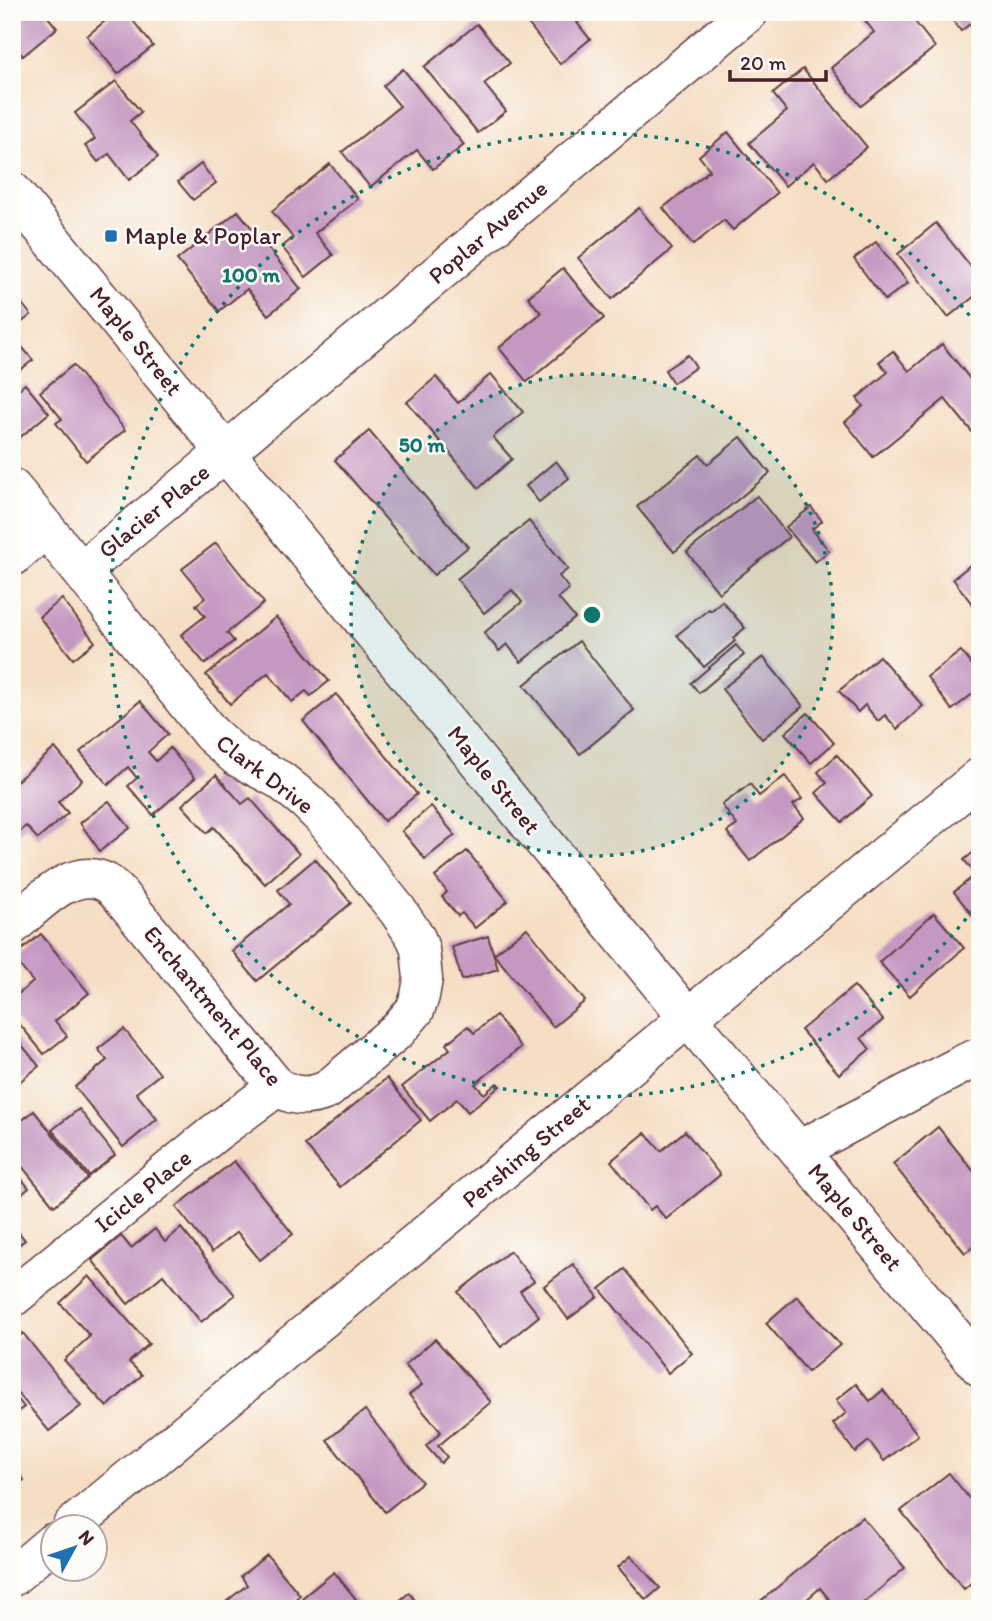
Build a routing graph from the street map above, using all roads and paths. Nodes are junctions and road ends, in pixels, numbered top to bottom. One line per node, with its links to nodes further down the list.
1 (749, 12): 3 (street, Poplar Avenue)
2 (12, 191): 3 (street, Maple Street)
3 (227, 451): 7 (street, Glacier Place); 11 (street, Maple Street)
4 (12, 488): 5 (street, Clark Drive)
5 (46, 529): 6 (street); 7 (street, Clark Drive)
6 (12, 557)
7 (81, 571): 10 (street, Clark Drive)
8 (980, 777): 11 (street, Pershing Street)
9 (12, 926): 13 (street, Enchantment Place)
10 (415, 1010): 13 (street, Enchantment Place)
11 (688, 1018): 14 (street, Maple Street); 17 (street, Pershing Street)
12 (980, 1058): 14 (street)
13 (277, 1087): 15 (street, Icicle Place)
14 (799, 1150): 16 (street, Maple Street)
15 (12, 1298)
16 (980, 1367)
17 (90, 1512)
18 (38, 1555): 19 (street)
19 (12, 1577)

